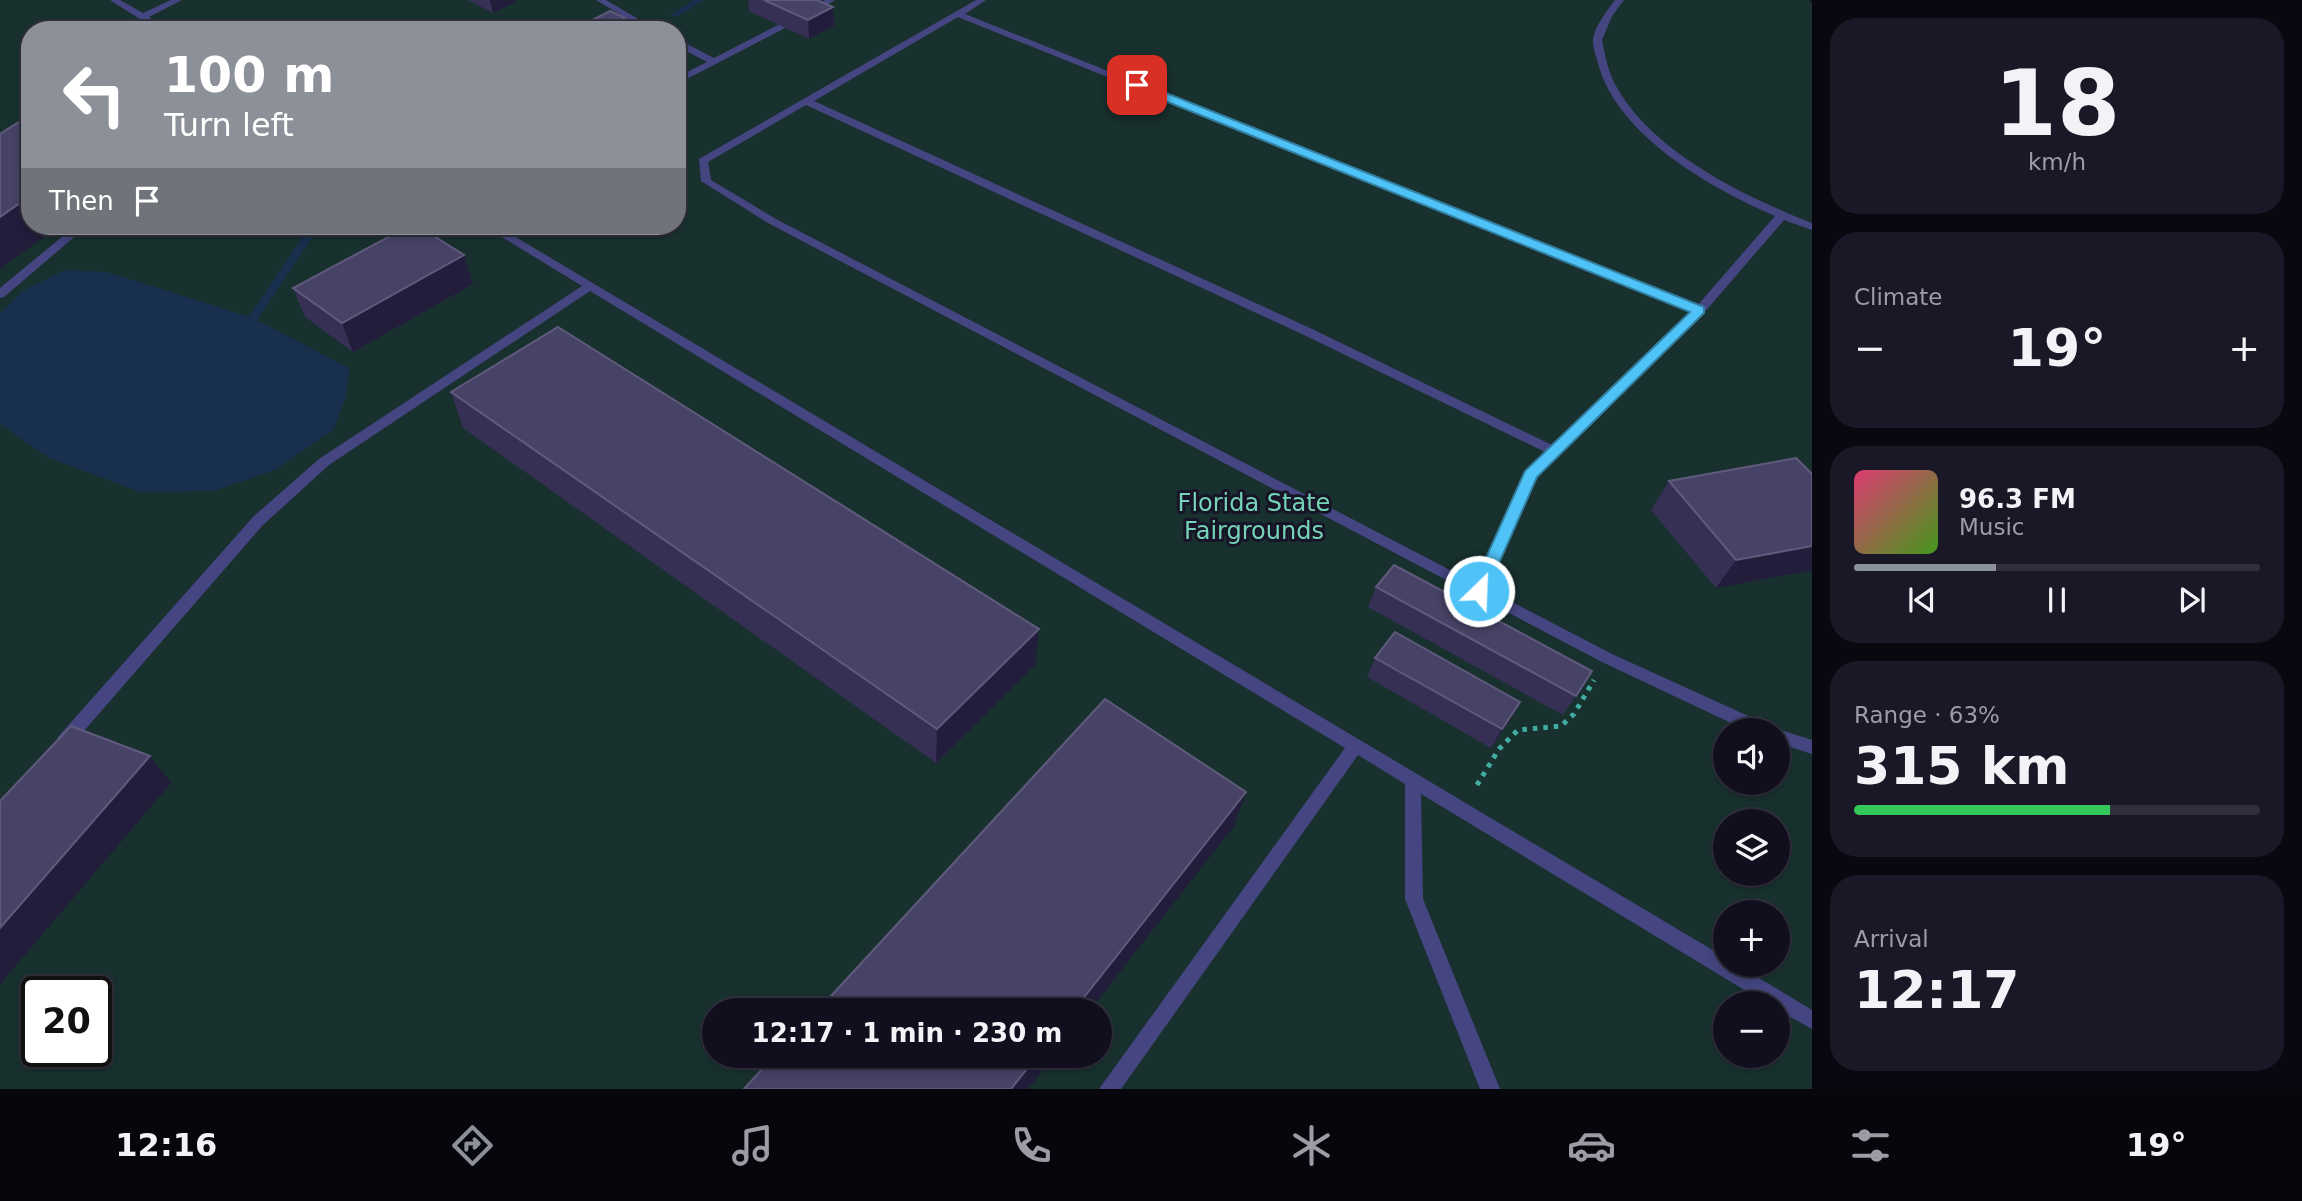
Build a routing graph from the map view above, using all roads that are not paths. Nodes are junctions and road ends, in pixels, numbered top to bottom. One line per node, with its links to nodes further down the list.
1 (114, 0): 11 (lane)
2 (178, 0): 11 (lane)
3 (600, 0): 7 (lane)
4 (831, 0): 8 (lane)
5 (982, 0): 9 (lane)
6 (1620, 0): 19 (lane)
7 (618, 10): 10 (lane); 13 (lane)
8 (806, 13)
9 (958, 14): 18 (lane); 25 (lane)
10 (605, 15)
11 (142, 16): 12 (lane)
12 (150, 21)
13 (637, 21)
14 (782, 26): 16 (lane)
15 (686, 47): 16 (lane)
16 (715, 62): 17 (lane)
17 (686, 77)
18 (807, 102): 26 (lane); 27 (lane)
19 (1782, 215): 20 (lane); 25 (lane)
20 (1812, 227)
21 (71, 235): 24 (lane)
22 (505, 235): 23 (lane)
23 (590, 286): 30 (lane); 32 (lane)
24 (0, 294)
25 (1699, 310): 26 (lane)
26 (1554, 451): 27 (lane)
27 (1479, 591): 28 (lane)
28 (1736, 718)
29 (1790, 740): 31 (lane)
30 (1356, 746): 33 (lane); 35 (lane)
31 (1812, 747)
32 (55, 751)
33 (1413, 780): 34 (lane); 36 (lane)
34 (1812, 1020)
35 (1109, 1089)
36 (1490, 1089)

